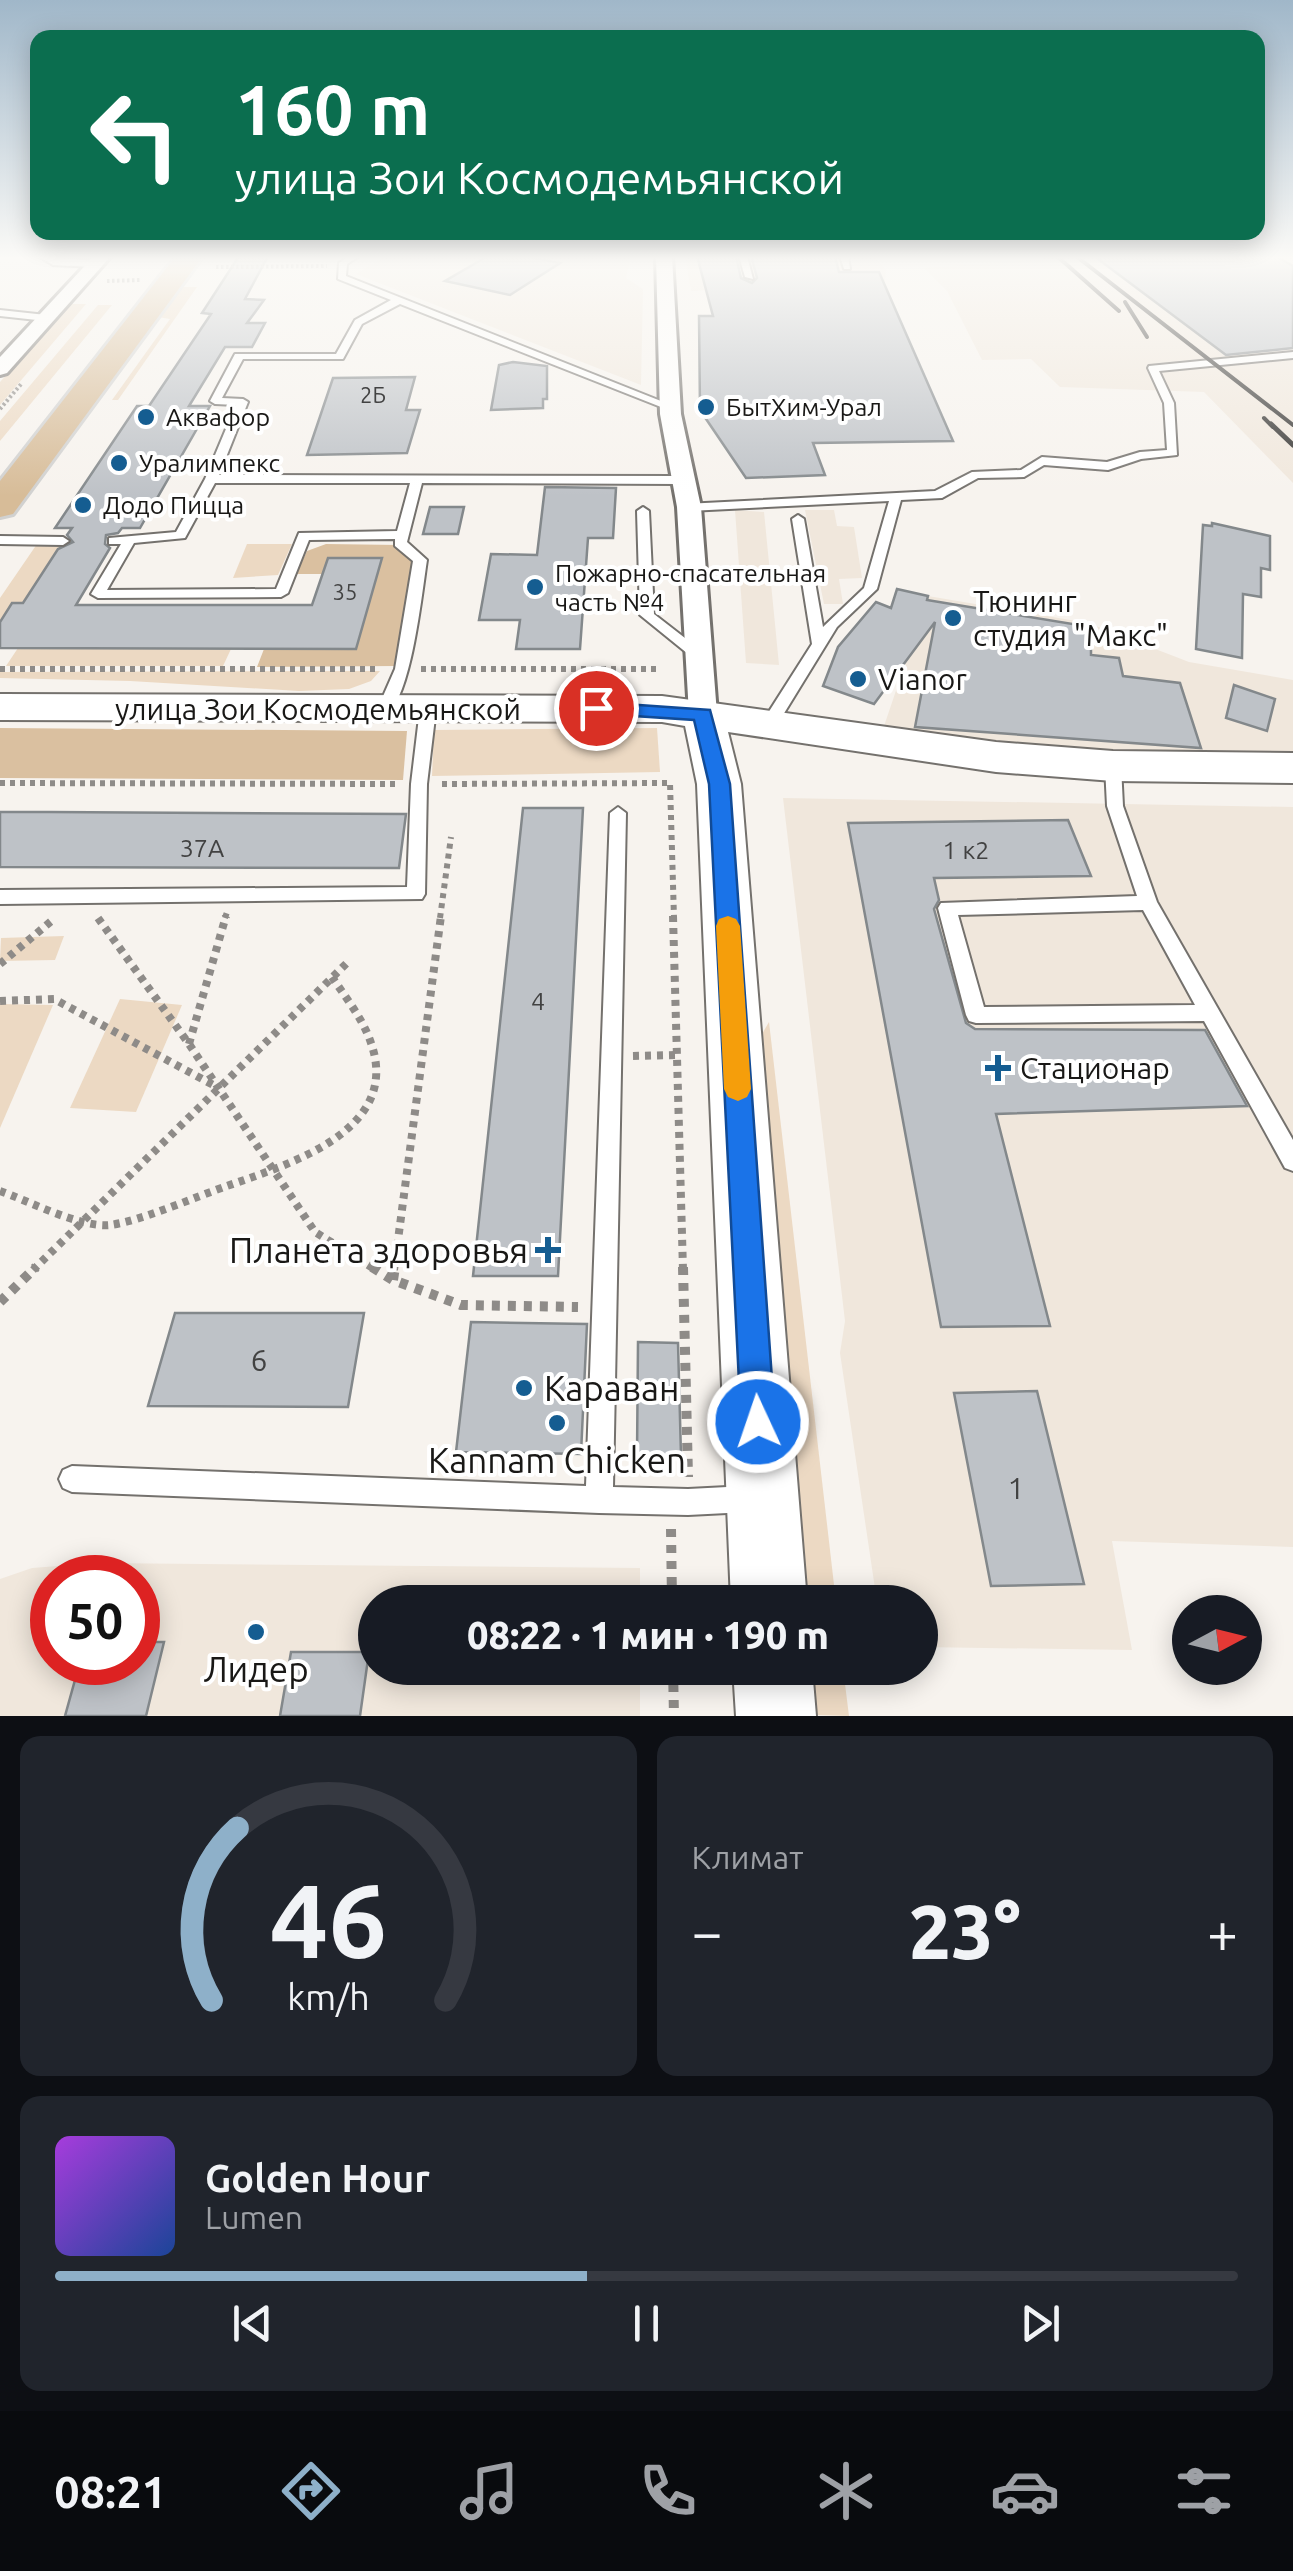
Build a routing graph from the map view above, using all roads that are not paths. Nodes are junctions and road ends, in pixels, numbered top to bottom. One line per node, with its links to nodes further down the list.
1 (30, 336): 8 (street)
2 (101, 336): 10 (main road)
3 (141, 336): 15 (main road)
4 (351, 336): 11 (lane)
5 (490, 336): 9 (lane)
6 (667, 336): 9 (street)
7 (1293, 356): 14 (lane)
8 (0, 369)
9 (670, 407): 13 (street)
10 (0, 464)
11 (211, 479): 12 (lane); 19 (lane)
12 (418, 479): 13 (lane); 19 (lane)
13 (680, 480): 16 (street)
14 (896, 498): 16 (lane); 22 (lane)
15 (0, 506)
16 (689, 507): 23 (street)
17 (644, 511): 23 (lane)
18 (798, 519): 22 (lane)
19 (402, 535): 26 (lane)
20 (0, 540): 21 (lane)
21 (64, 541)
22 (818, 642): 27 (lane)
23 (687, 679): 25 (main road, улица Зои Космодемьянской); 27 (main road, улица Зои Космодемьянской); 36 (main road)
24 (0, 707): 26 (main road, улица Зои Космодемьянской)
25 (428, 709): 26 (main road, улица Зои Космодемьянской); 31 (lane)
26 (385, 710)
27 (769, 724): 28 (main road, улица Зои Космодемьянской)
28 (1113, 766): 29 (main road, улица Зои Космодемьянской); 32 (lane)
29 (1293, 768)
30 (618, 813): 37 (lane)
31 (0, 896)
32 (1148, 903): 33 (lane); 33 (lane)
33 (1208, 1013): 34 (lane)
34 (1293, 1161)
35 (72, 1479): 37 (lane)
36 (763, 1498): 37 (lane); 38 (main road)
37 (599, 1500)
38 (768, 1585)
39 (774, 1685): 40 (main road)
40 (776, 1716)

